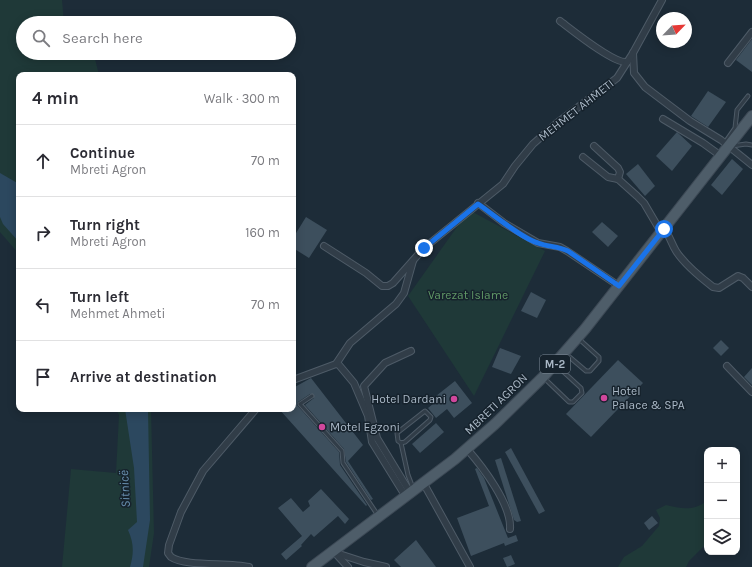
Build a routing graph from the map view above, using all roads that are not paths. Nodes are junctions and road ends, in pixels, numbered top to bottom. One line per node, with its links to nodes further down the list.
1 (662, 0): 4 (street, MEHMET AHMETI)
2 (560, 21): 5 (street)
3 (752, 32): 6 (street)
4 (633, 53): 5 (street, MEHMET AHMETI); 10 (street)
5 (627, 62): 17 (street, MEHMET AHMETI)
6 (728, 63)
7 (748, 96): 10 (lane, MBRETI AGRON)
8 (752, 116): 10 (main road, MBRETI AGRON / M-2)
9 (663, 119): 13 (street)
10 (727, 145): 11 (lane); 13 (main road, MBRETI AGRON / M-2); 15 (street)
11 (752, 145)
12 (594, 146): 16 (street)
13 (720, 156): 18 (main road, MBRETI AGRON / M-2)
14 (584, 157): 16 (street)
15 (752, 165)
16 (618, 179): 18 (street)
17 (478, 204): 20 (street, MEHMET AHMETI); 21 (street)
18 (662, 230): 21 (main road, MBRETI AGRON / M-2); 22 (street)
19 (324, 246): 20 (street, MEHMET AHMETI)
20 (413, 260): 27 (street)
21 (619, 286): 23 (main road, MBRETI AGRON / M-2)
22 (752, 287)
23 (578, 338): 25 (main road, MBRETI AGRON / M-2); 25 (lane)
24 (411, 351): 37 (street)
25 (565, 352): 26 (main road, MBRETI AGRON / M-2)
26 (555, 363): 29 (main road, MBRETI AGRON / M-2); 29 (lane)
27 (336, 364): 30 (street); 37 (street)
28 (727, 366): 31 (street)
29 (543, 377): 35 (main road, MBRETI AGRON / M-2)
30 (296, 379)
31 (752, 392)
32 (312, 396): 38 (lane)
33 (253, 412): 43 (street)
34 (401, 443): 34 (lane); 37 (lane)
35 (467, 449): 36 (main road, MBRETI AGRON / M-2); 39 (street, MBRETI AGRON)
36 (424, 484): 37 (main road, MBRETI AGRON / M-2); 46 (street)
37 (411, 494): 38 (main road, MBRETI AGRON / M-2)
38 (379, 518): 40 (main road, MBRETI AGRON / M-2)
39 (510, 529)
40 (335, 553): 41 (main road, MBRETI AGRON / M-2); 42 (street); 44 (street)
41 (318, 565)
42 (372, 566): 45 (street)
43 (249, 567)
44 (348, 567)
45 (386, 567)
46 (470, 567)

